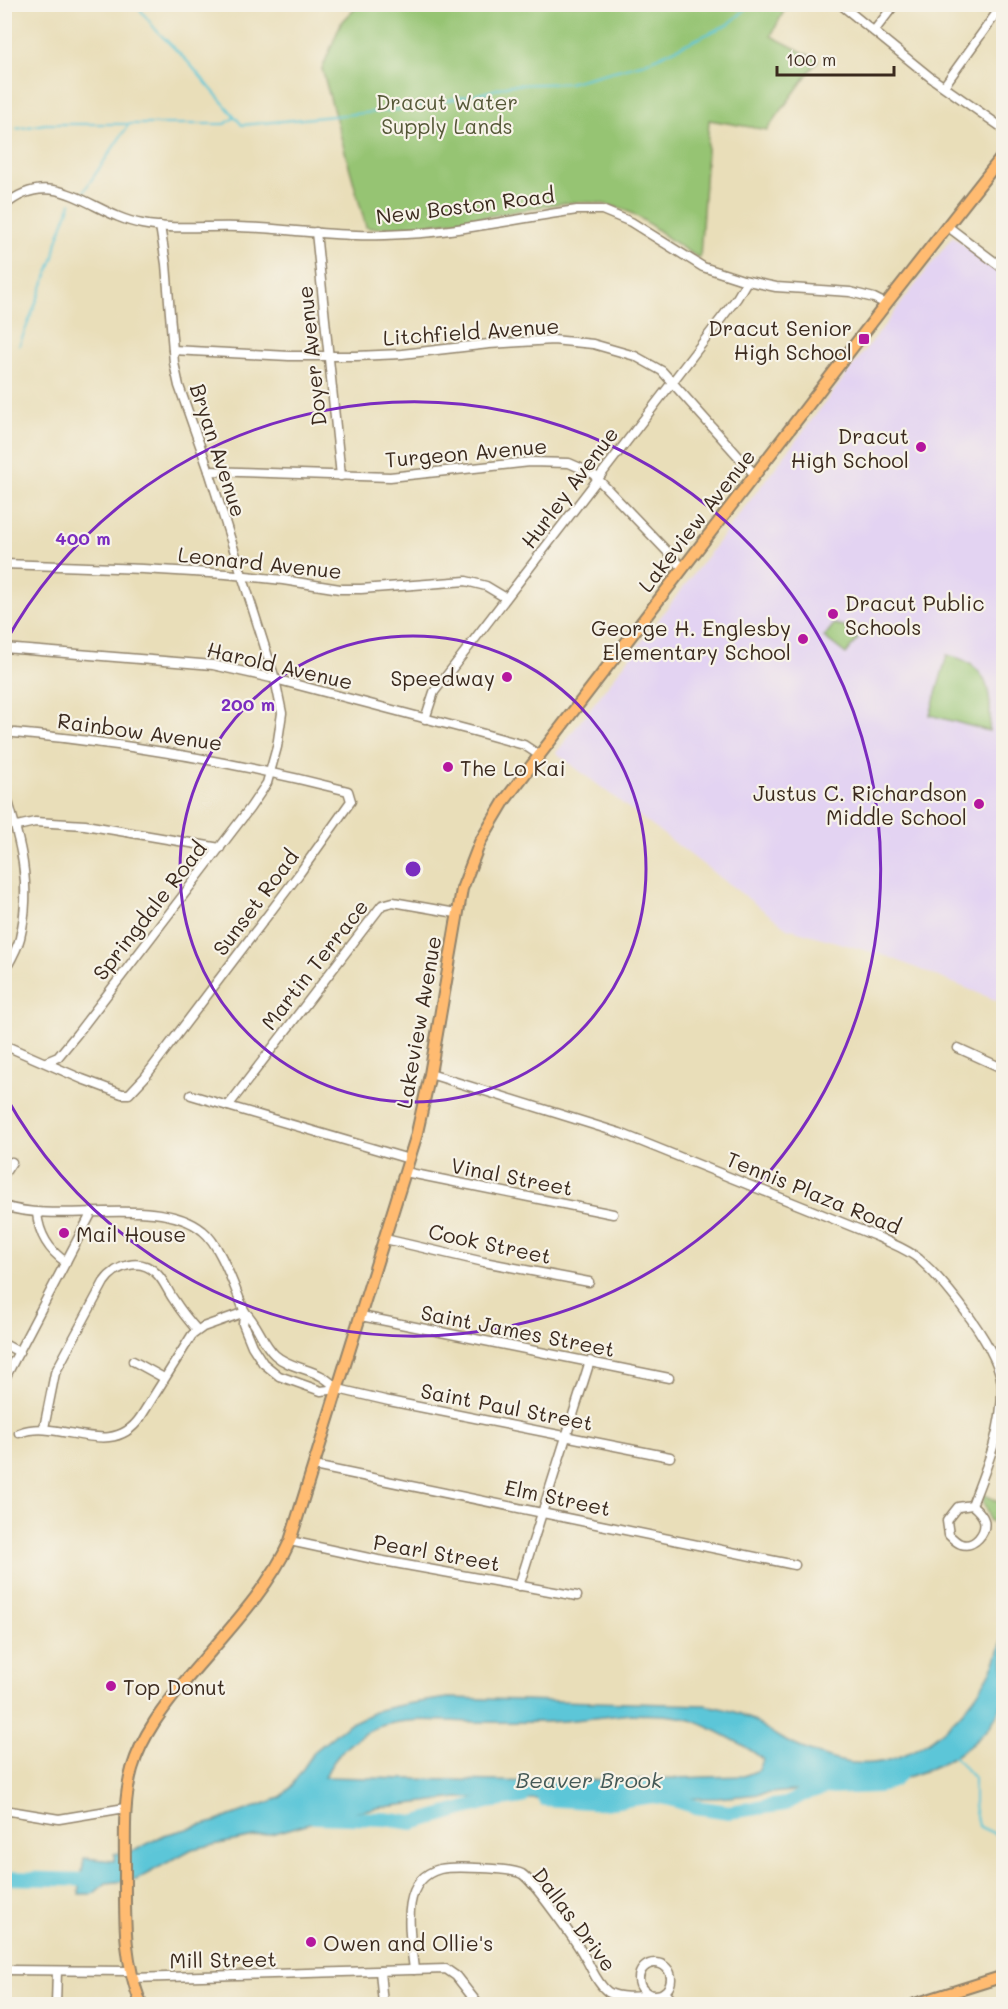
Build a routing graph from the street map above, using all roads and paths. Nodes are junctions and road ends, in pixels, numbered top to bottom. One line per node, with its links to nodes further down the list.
1 (840, 4): 4 (street)
2 (895, 4): 4 (street)
3 (1003, 4): 5 (street)
4 (874, 31): 5 (street)
5 (944, 86): 6 (street)
6 (1004, 129)
7 (1004, 154): 10 (main road, Lakeview Avenue)
8 (4, 206): 9 (street, New Boston Road)
9 (160, 226): 11 (street, New Boston Road); 15 (street, Bryan Avenue)
10 (947, 226): 12 (street); 14 (main road, Lakeview Avenue)
11 (316, 232): 13 (street, New Boston Road); 16 (street, Doyer Avenue)
12 (1004, 270)
13 (747, 281): 14 (street, New Boston Road); 17 (street, Hurley Avenue)
14 (886, 304): 19 (main road, Lakeview Avenue)
15 (173, 350): 16 (street, Litchfield Avenue); 18 (street, Bryan Avenue)
16 (329, 356): 17 (street, Litchfield Avenue); 20 (street, Doyer Avenue)
17 (671, 382): 19 (street, Litchfield Avenue); 21 (street, Hurley Avenue)
18 (209, 471): 20 (street, Turgeon Avenue); 24 (street, Bryan Avenue)
19 (755, 475): 23 (main road, Lakeview Avenue)
20 (341, 476): 21 (street, Turgeon Avenue)
21 (597, 479): 23 (street, Turgeon Avenue); 25 (street, Hurley Avenue)
22 (4, 564): 24 (street, Leonard Avenue)
23 (683, 568): 30 (main road, Lakeview Avenue)
24 (241, 576): 25 (street, Leonard Avenue); 27 (street, Bryan Avenue)
25 (506, 598): 28 (street, Hurley Avenue)
26 (4, 648): 27 (street, Harold Avenue)
27 (275, 679): 28 (street, Harold Avenue); 31 (street, Springdale Road)
28 (425, 718): 30 (street, Harold Avenue)
29 (4, 732): 31 (street, Rainbow Avenue)
30 (539, 755): 35 (main road, Lakeview Avenue)
31 (270, 771): 34 (street, Springdale Road); 39 (street, Sunset Road)
32 (4, 788): 33 (street)
33 (17, 826): 34 (street); 36 (street)
34 (220, 848): 39 (street, Springdale Road)
35 (456, 913): 41 (main road, Lakeview Avenue); 43 (street, Martin Terrace)
36 (4, 972)
37 (4, 1045): 39 (street)
38 (958, 1048): 40 (street)
39 (46, 1062)
40 (1002, 1068)
41 (430, 1074): 44 (main road, Lakeview Avenue); 65 (street, Tennis Plaza Road)
42 (191, 1095): 43 (street)
43 (228, 1106): 44 (street)
44 (410, 1159): 46 (main road, Lakeview Avenue)
45 (12, 1162): 47 (street)
46 (405, 1172): 51 (street, Vinal Street); 52 (main road, Lakeview Avenue)
47 (4, 1174)
48 (4, 1206): 50 (street)
49 (92, 1212): 50 (street); 53 (street); 55 (street)
50 (37, 1213): 53 (street)
51 (613, 1214)
52 (385, 1239): 54 (street, Cook Street); 56 (main road, Lakeview Avenue)
53 (66, 1262): 59 (street)
54 (589, 1282)
55 (245, 1312): 57 (street); 66 (street); 66 (street)
56 (361, 1316): 61 (street, Saint James Street); 66 (main road, Lakeview Avenue)
57 (196, 1330): 62 (street); 67 (street)
58 (4, 1344): 59 (street)
59 (19, 1352): 64 (street)
60 (133, 1360): 62 (street)
61 (590, 1361): 63 (street, Saint James Street); 69 (street)
62 (164, 1378): 67 (street)
63 (669, 1378)
64 (4, 1380)
65 (1003, 1386): 70 (street, Tennis Plaza Road)
66 (338, 1389): 69 (street, Saint Paul Street); 73 (main road, Lakeview Avenue)
67 (44, 1428): 68 (street)
68 (19, 1433)
69 (566, 1436): 72 (street, Saint Paul Street); 75 (street)
70 (995, 1444): 71 (street); 74 (street, Tennis Plaza Road)
71 (1004, 1450)
72 (670, 1457)
73 (314, 1466): 75 (street, Elm Street); 76 (main road, Lakeview Avenue)
74 (972, 1504): 74 (street)
75 (543, 1512): 77 (street, Elm Street); 78 (street)
76 (290, 1541): 78 (street, Pearl Street); 80 (main road, Lakeview Avenue)
77 (795, 1565)
78 (519, 1586): 79 (street, Pearl Street)
79 (578, 1596)
80 (125, 1808): 81 (street); 86 (main road, Lakeview Avenue)
81 (4, 1810)
82 (4, 1970): 84 (street, Mill Street)
83 (414, 1970): 85 (street, Mill Street); 89 (street, Dallas Drive); 93 (street, Mill Street)
84 (57, 1971): 86 (street, Mill Street); 90 (street)
85 (380, 1971): 86 (street, Mill Street); 92 (street)
86 (131, 1975): 91 (main road, Lakeview Avenue)
87 (1004, 1976): 95 (main road)
88 (665, 1992): 89 (street, Dallas Drive); 89 (street, Dallas Drive); 94 (street)
89 (648, 1994)
90 (56, 2004)
91 (141, 2004)
92 (383, 2004)
93 (478, 2004)
94 (675, 2004)
95 (915, 2004)

